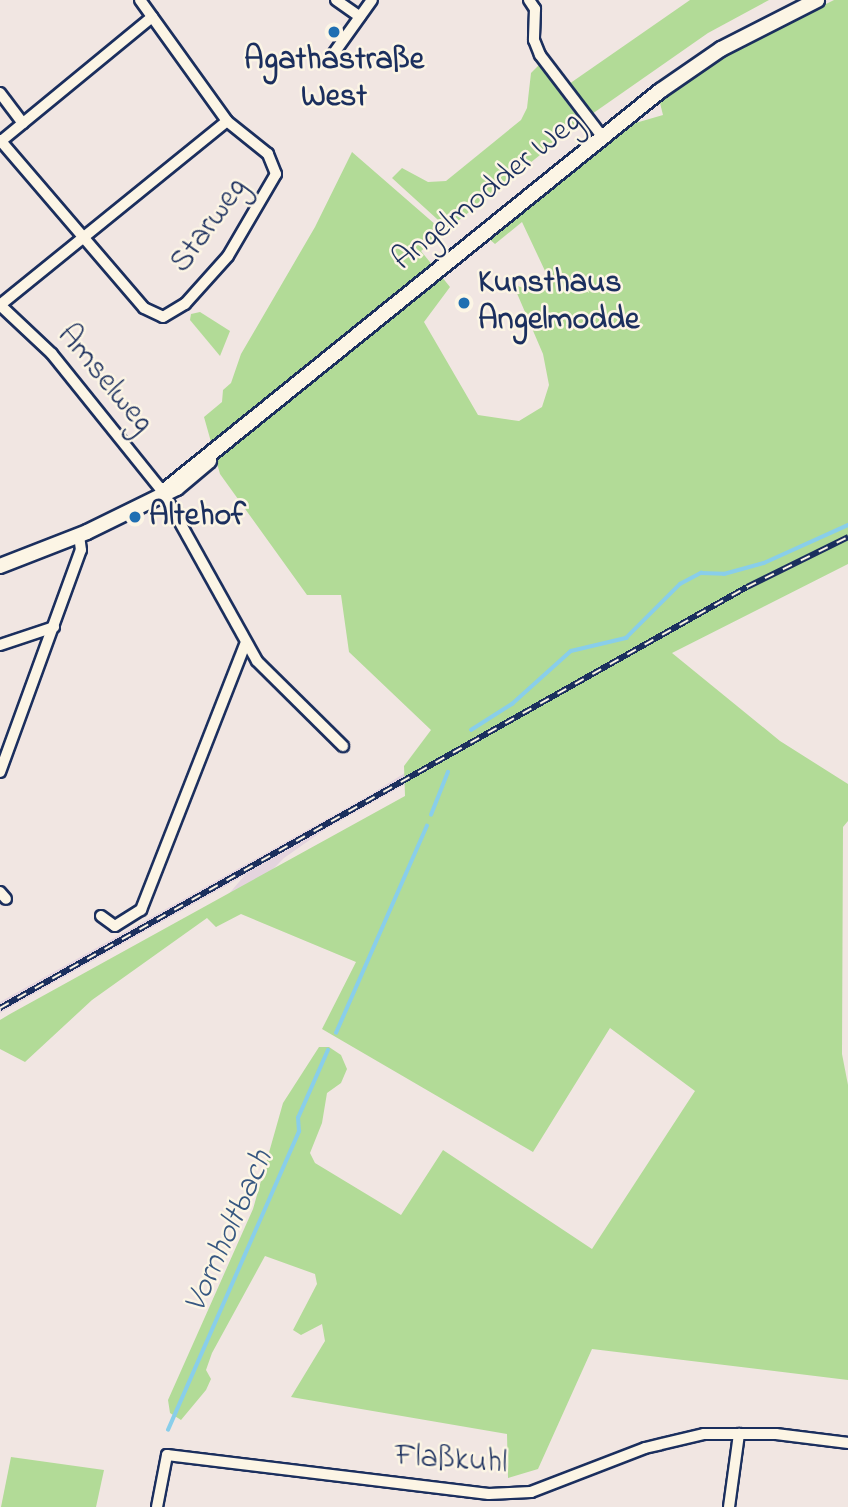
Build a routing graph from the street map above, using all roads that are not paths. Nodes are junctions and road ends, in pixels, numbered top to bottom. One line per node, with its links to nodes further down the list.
1 (140, 0): 6 (street)
2 (337, 0): 7 (street)
3 (372, 0): 7 (street)
4 (528, 0): 12 (street)
5 (817, 0): 12 (street, Angelmodder Weg)
6 (152, 17): 10 (street); 11 (street)
7 (360, 17): 8 (street)
8 (334, 53)
9 (0, 93): 11 (street)
10 (227, 121): 14 (street, Starweg); 14 (street, Starweg)
11 (23, 123): 13 (street)
12 (601, 135): 16 (street, Angelmodder Weg)
13 (0, 141): 14 (street)
14 (82, 240): 15 (street, Starweg)
15 (0, 305): 16 (street, Amselweg)
16 (163, 492): 17 (street, Angelmodder Weg); 20 (street)
17 (79, 536): 18 (street, Angelmodder Weg); 19 (street)
18 (0, 566)
19 (54, 627): 21 (street); 23 (street)
20 (245, 644): 22 (street); 24 (street)
21 (0, 645)
22 (343, 746)
23 (0, 772)
24 (101, 916)
25 (739, 1434): 26 (street, Flaßkuhl); 27 (street, Flaßkuhl); 28 (street)
26 (848, 1443)
27 (157, 1507)
28 (729, 1507)

